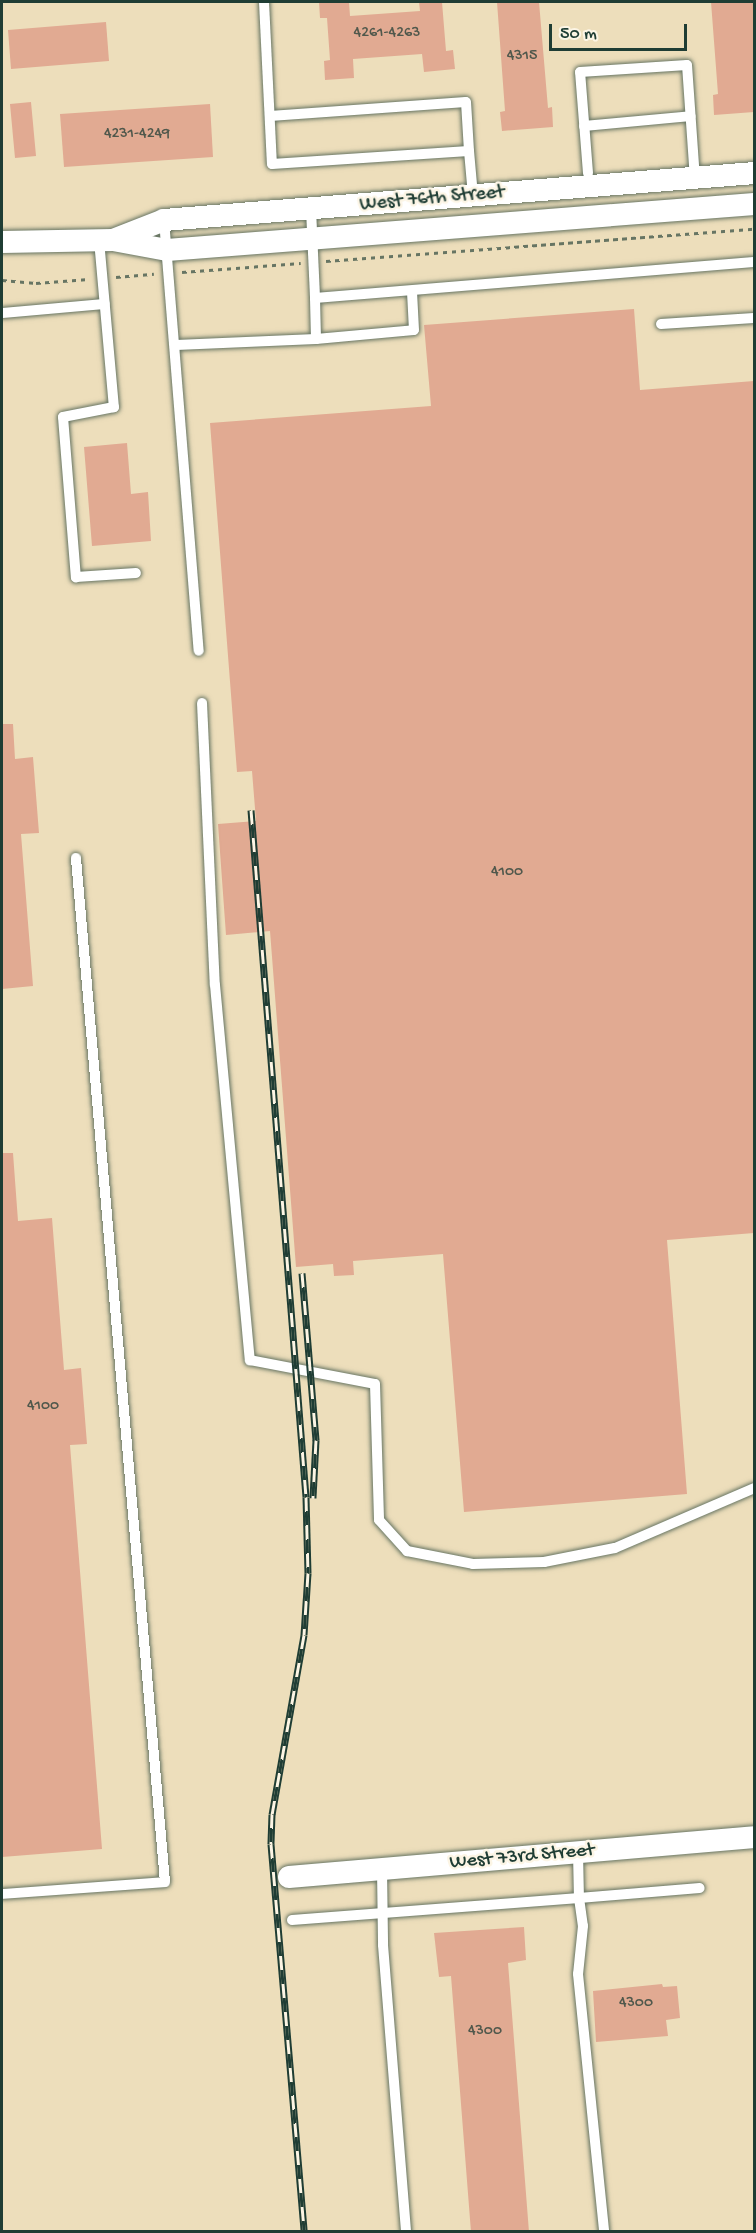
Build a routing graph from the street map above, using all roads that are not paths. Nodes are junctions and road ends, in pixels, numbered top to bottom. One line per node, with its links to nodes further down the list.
1 (264, 2): 2 (lane)
2 (270, 116): 5 (lane); 5 (lane)
3 (691, 116): 4 (lane); 4 (lane); 8 (lane)
4 (584, 126): 6 (lane)
5 (470, 151): 9 (lane)
6 (588, 173)
7 (754, 173): 8 (street, West 76th Street)
8 (695, 178): 9 (street, West 76th Street)
9 (472, 196): 11 (street, West 76th Street)
10 (754, 204): 13 (street, West 76th Street)
11 (311, 209): 12 (street, West 76th Street); 13 (lane)
12 (165, 220): 14 (street, West 76th Street); 16 (lane)
13 (313, 239): 16 (street, West 76th Street); 19 (lane)
14 (106, 240): 15 (street, West 76th Street); 16 (street, West 76th Street); 20 (lane)
15 (2, 242)
16 (167, 250): 25 (lane)
17 (754, 262): 18 (lane)
18 (412, 291): 19 (lane); 24 (lane)
19 (315, 298): 24 (lane)
20 (105, 304): 21 (lane); 26 (lane)
21 (2, 313)
22 (754, 318): 23 (lane)
23 (661, 324)
24 (316, 339): 25 (lane)
25 (176, 345): 27 (lane)
26 (136, 573)
27 (199, 651)
28 (202, 703): 30 (lane)
29 (76, 858): 36 (lane)
30 (754, 1488)
31 (754, 1837): 32 (street, West 73rd Street)
32 (578, 1852): 33 (street, West 73rd Street); 37 (lane)
33 (382, 1869): 34 (street, West 73rd Street); 38 (lane)
34 (289, 1877)
35 (700, 1888): 37 (lane)
36 (2, 1894)
37 (579, 1898): 38 (lane); 41 (lane)
38 (385, 1913): 39 (lane); 40 (lane)
39 (292, 1920)
40 (406, 2232)
41 (604, 2232)

